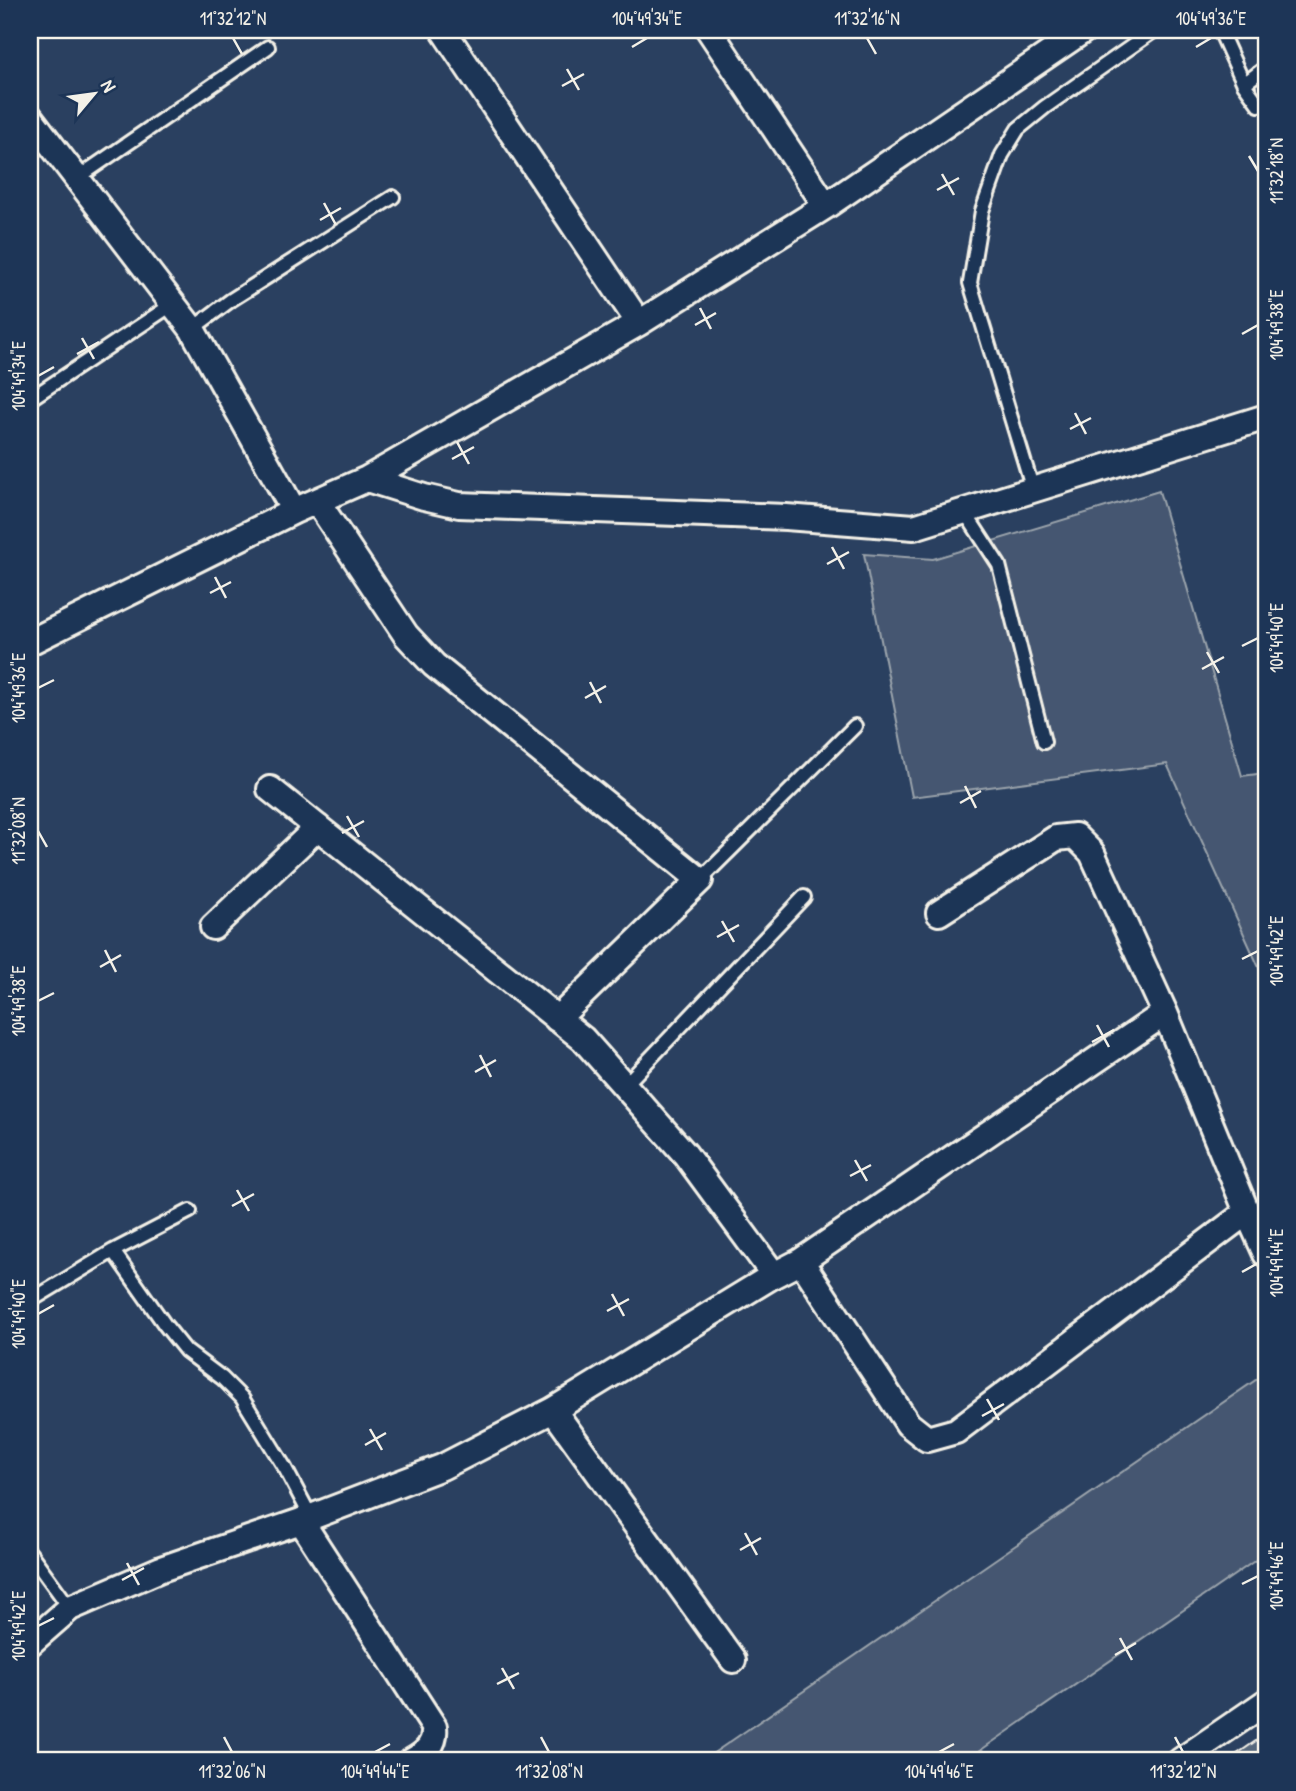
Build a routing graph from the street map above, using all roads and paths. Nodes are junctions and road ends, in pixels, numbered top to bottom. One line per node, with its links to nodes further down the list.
1 (443, 30): 15 (street)
2 (709, 30): 13 (street)
3 (1155, 30): 20 (lane)
4 (1218, 30): 8 (lane)
5 (1068, 35): 13 (street)
6 (268, 47): 11 (lane)
7 (1266, 67): 8 (lane)
8 (1244, 84): 9 (lane)
9 (1259, 105)
10 (30, 117): 11 (street)
11 (76, 179): 14 (street)
12 (393, 197): 16 (lane)
13 (826, 206): 15 (street)
14 (173, 304): 16 (street); 17 (lane)
15 (639, 323): 19 (street)
16 (191, 329): 22 (street)
17 (30, 399)
18 (1266, 417): 20 (street)
19 (367, 479): 21 (street); 23 (street)
20 (1033, 490): 23 (street)
21 (317, 501): 22 (street); 29 (street)
22 (294, 511): 24 (street)
23 (964, 511): 26 (lane)
24 (30, 642)
25 (855, 726): 29 (lane)
26 (1044, 742)
27 (270, 789): 28 (street)
28 (318, 827): 32 (street); 34 (street)
29 (700, 880): 34 (street)
30 (804, 897): 35 (lane)
31 (939, 913): 33 (street)
32 (213, 927)
33 (1165, 1013): 37 (street); 40 (street)
34 (557, 1019): 35 (street)
35 (624, 1086): 41 (street)
36 (190, 1212): 38 (lane)
37 (1247, 1212): 39 (street); 40 (street)
38 (113, 1251): 42 (lane); 44 (lane)
39 (1266, 1254)
40 (802, 1261): 41 (street)
41 (774, 1275): 43 (street)
42 (30, 1301)
43 (553, 1410): 44 (street); 48 (street)
44 (306, 1519): 46 (street); 50 (street)
45 (30, 1553): 46 (lane)
46 (70, 1608): 47 (street)
47 (30, 1643)
48 (733, 1660)
49 (1266, 1702): 51 (street)
50 (412, 1761)
51 (1180, 1761)

